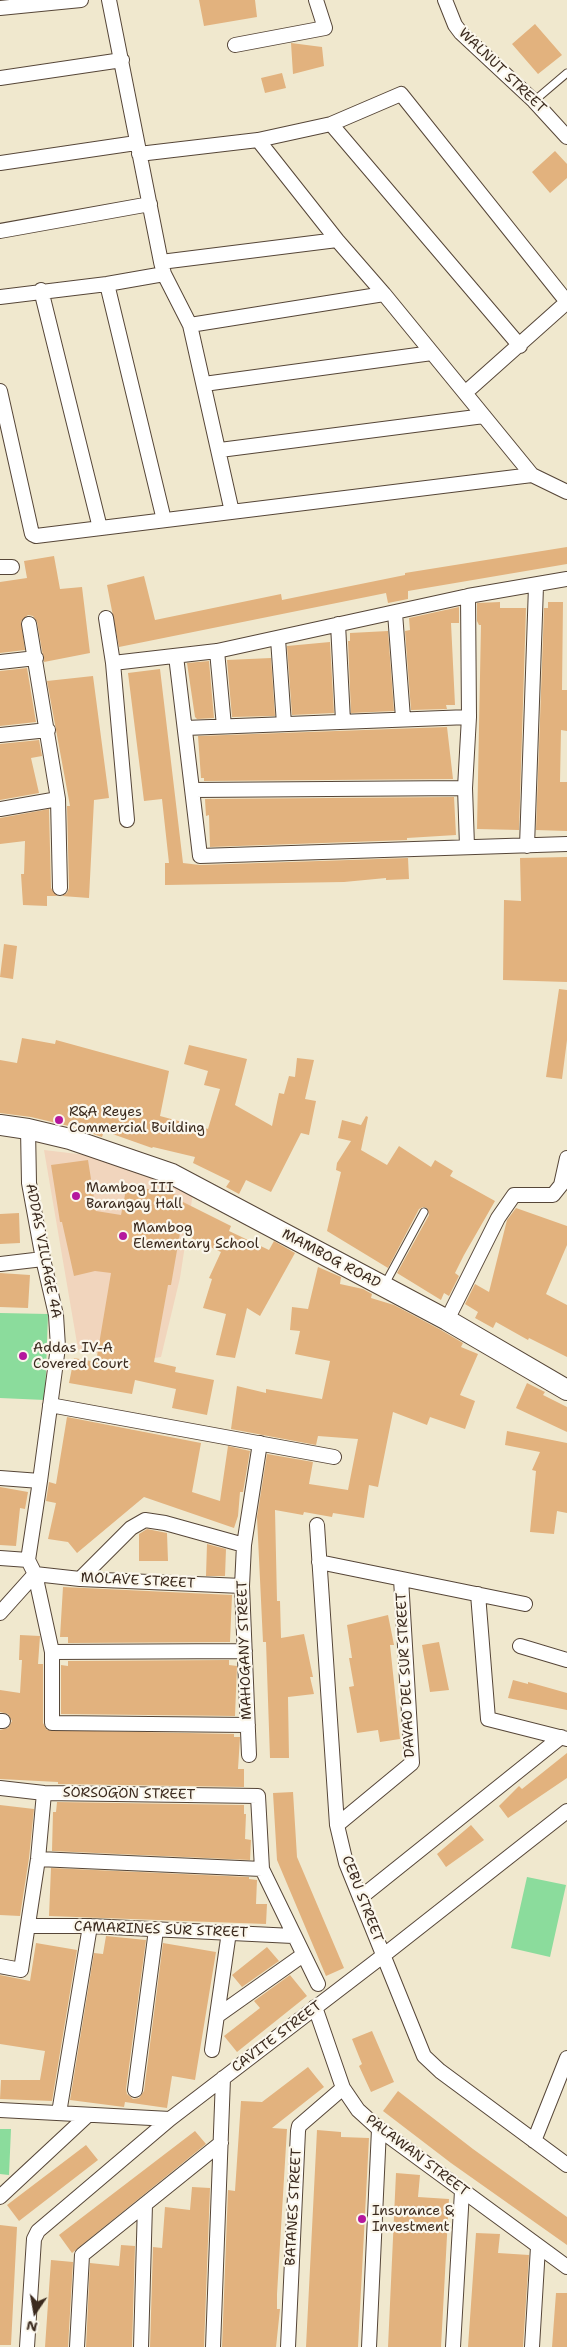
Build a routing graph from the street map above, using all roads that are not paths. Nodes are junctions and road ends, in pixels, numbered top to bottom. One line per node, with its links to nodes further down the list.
1 (80, 0): 5 (street)
2 (109, 0): 7 (street)
3 (316, 0): 6 (street)
4 (445, 0): 10 (street, WALNUT STREET)
5 (0, 8)
6 (236, 44)
7 (122, 60): 9 (street); 14 (street)
8 (567, 73): 10 (lane)
9 (0, 78)
10 (534, 101): 12 (street, WALNUT STREET)
11 (331, 124): 13 (street); 25 (street); 25 (street)
12 (567, 137)
13 (258, 140): 14 (street); 18 (street)
14 (138, 148): 15 (street); 16 (street)
15 (0, 163)
16 (150, 204): 17 (street); 19 (street)
17 (0, 231)
18 (336, 240): 19 (street); 22 (street)
19 (163, 268): 20 (street); 24 (street)
20 (107, 284): 21 (street); 35 (street)
21 (42, 290): 23 (street); 36 (street)
22 (384, 294): 24 (street); 26 (street)
23 (0, 297)
24 (190, 326): 27 (street)
25 (520, 346): 29 (street)
26 (432, 353): 27 (street); 29 (street)
27 (204, 384): 31 (street)
28 (0, 391): 36 (street)
29 (465, 393): 30 (street)
30 (484, 416): 31 (street); 32 (street)
31 (220, 450): 34 (street)
32 (532, 475): 33 (street); 34 (street)
33 (567, 492)
34 (232, 512): 35 (street)
35 (164, 520): 36 (street)
36 (100, 528)
37 (567, 579): 38 (street)
38 (536, 586): 39 (street); 65 (street)
39 (468, 596): 40 (street); 50 (street)
40 (395, 613): 43 (street); 51 (street)
41 (106, 618): 49 (street)
42 (29, 624): 47 (street)
43 (338, 624): 44 (street); 52 (street)
44 (278, 639): 45 (street); 53 (street)
45 (217, 651): 46 (street); 54 (street)
46 (176, 656): 49 (street); 55 (street)
47 (36, 658): 48 (street); 56 (street)
48 (0, 662)
49 (113, 663): 62 (street)
50 (469, 717): 51 (street); 58 (street)
51 (403, 718): 52 (street)
52 (343, 721): 53 (street)
53 (284, 724): 54 (street)
54 (224, 726): 55 (street)
55 (185, 728): 59 (street)
56 (48, 730): 57 (street); 60 (street)
57 (0, 736)
58 (465, 788): 59 (street); 64 (street)
59 (193, 790): 64 (street)
60 (58, 800): 61 (street); 66 (street)
61 (0, 809)
62 (127, 820)
63 (567, 844): 65 (street)
64 (467, 846): 65 (street)
65 (527, 846)
66 (60, 888)
67 (0, 1125): 68 (main road, MAMBOG ROAD)
68 (28, 1129): 71 (street, ADDAS VILLAGE 4A); 73 (main road, MAMBOG ROAD)
69 (567, 1158): 74 (street)
70 (424, 1212): 73 (lane)
71 (43, 1260): 72 (street); 76 (street, ADDAS VILLAGE 4A)
72 (0, 1264)
73 (384, 1287): 74 (main road, MAMBOG ROAD)
74 (447, 1320): 75 (main road, MAMBOG ROAD)
75 (567, 1390)
76 (50, 1405): 77 (street); 80 (street, ADDAS VILLAGE 4A)
77 (260, 1444): 78 (street); 82 (street, MAHOGANY STREET)
78 (334, 1457)
79 (0, 1478): 80 (street)
80 (40, 1481): 84 (street, ADDAS VILLAGE 4A)
81 (317, 1525): 85 (street, CEBU STREET)
82 (244, 1545): 87 (street); 89 (street, MAHOGANY STREET)
83 (0, 1558): 84 (street)
84 (28, 1560): 86 (street)
85 (319, 1562): 88 (street); 103 (street, CEBU STREET)
86 (35, 1574): 87 (street, MOLAVE STREET); 92 (street); 95 (street)
87 (80, 1578): 89 (street, MOLAVE STREET)
88 (401, 1579): 90 (street); 103 (street, DAVAO DEL SUR STREET)
89 (242, 1586): 94 (street, MAHOGANY STREET)
90 (478, 1594): 91 (street); 98 (street)
91 (526, 1604)
92 (0, 1613)
93 (520, 1646): 96 (street)
94 (245, 1651): 95 (street); 97 (street, MAHOGANY STREET)
95 (52, 1652): 97 (street)
96 (567, 1660)
97 (248, 1725): 99 (street, MAHOGANY STREET)
98 (564, 1738): 106 (street)
99 (250, 1755)
100 (0, 1788): 101 (street, SORSOGON STREET)
101 (44, 1792): 104 (street); 105 (street, SORSOGON STREET)
102 (567, 1811): 113 (street, CAVITE STREET)
103 (337, 1825): 106 (street, CEBU STREET)
104 (38, 1859): 105 (street); 107 (street)
105 (262, 1869): 111 (street)
106 (360, 1898): 113 (street, CEBU STREET)
107 (29, 1926): 108 (street, CAMARINES SUR STREET); 114 (street)
108 (90, 1926): 109 (street, CAMARINES SUR STREET); 124 (street)
109 (156, 1930): 110 (street, CAMARINES SUR STREET); 122 (street)
110 (230, 1932): 111 (street, CAMARINES SUR STREET); 117 (street)
111 (293, 1936): 112 (street)
112 (303, 1955): 115 (street); 117 (street)
113 (384, 1955): 116 (street, CAVITE STREET); 128 (street, CEBU STREET)
114 (0, 1966)
115 (318, 1984)
116 (315, 2007): 120 (street, CAVITE STREET); 121 (street, PALAWAN STREET)
117 (217, 2016): 118 (street)
118 (212, 2050)
119 (567, 2058): 128 (street)
120 (223, 2078): 126 (street, CAVITE STREET); 129 (street)
121 (343, 2088): 127 (street, PALAWAN STREET); 140 (street, BATANES STREET)
122 (135, 2090)
123 (0, 2110): 124 (street)
124 (59, 2113): 125 (street)
125 (88, 2114): 126 (street); 132 (street)
126 (170, 2118): 136 (street, CAVITE STREET)
127 (379, 2129): 131 (street, PALAWAN STREET); 141 (street)
128 (534, 2141): 130 (street, CEBU STREET)
129 (221, 2143): 133 (street); 139 (street)
130 (567, 2165)
131 (462, 2191): 134 (street, PALAWAN STREET); 142 (street)
132 (0, 2198)
133 (146, 2204): 137 (street); 138 (street)
134 (538, 2247): 135 (street, PALAWAN STREET); 143 (street)
135 (567, 2267)
136 (27, 2347)
137 (77, 2347)
138 (141, 2347)
139 (214, 2347)
140 (288, 2347)
141 (369, 2347)
142 (453, 2347)
143 (532, 2347)

